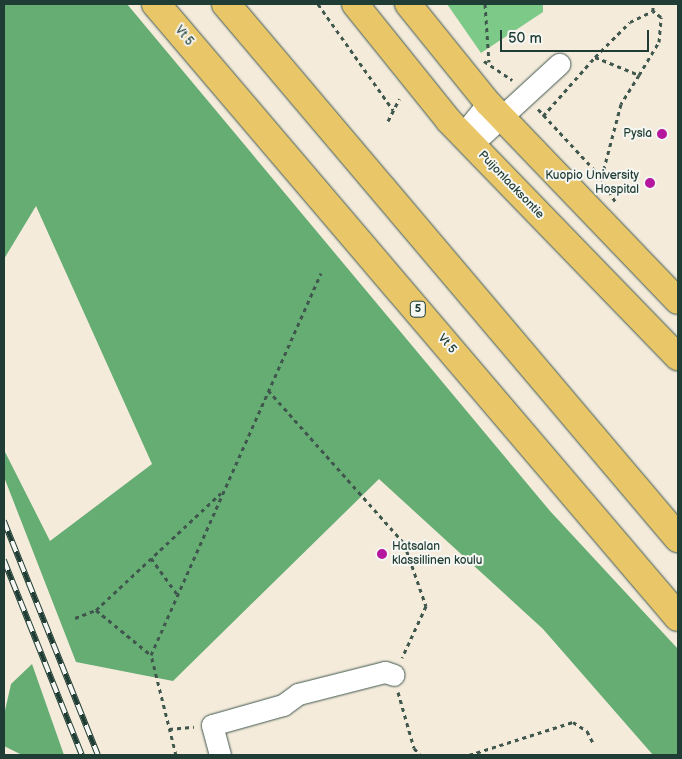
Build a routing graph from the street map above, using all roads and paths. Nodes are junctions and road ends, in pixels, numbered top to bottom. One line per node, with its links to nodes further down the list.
1 (156, 4): 29 (highway, Vt 5 / 5)
2 (226, 4): 25 (highway)
3 (318, 4): 14 (path)
4 (355, 4): 18 (main road, Puijonlaaksontie)
5 (408, 4): 15 (main road)
6 (485, 4): 10 (path)
7 (653, 4): 8 (path)
8 (652, 11): 9 (path); 12 (path)
9 (595, 57): 12 (path); 16 (path)
10 (489, 62)
11 (559, 64): 15 (lane)
12 (639, 75): 19 (path)
13 (399, 99): 14 (path)
14 (393, 110): 17 (path)
15 (496, 110): 18 (lane); 21 (main road)
16 (543, 116)
17 (388, 121)
18 (467, 140): 22 (main road, Puijonlaaksontie)
19 (601, 177)
20 (320, 273): 23 (path)
21 (678, 301)
22 (678, 357)
23 (268, 390): 24 (path); 32 (path)
24 (223, 490): 26 (path); 27 (path)
25 (678, 538)
26 (151, 558): 27 (path); 28 (path)
27 (177, 594): 31 (path)
28 (96, 610): 30 (path); 31 (path)
29 (678, 617)
30 (75, 618)
31 (151, 655): 34 (path)
32 (394, 675): 33 (lane); 38 (path)
33 (212, 725): 34 (path); 37 (lane)
34 (169, 730): 36 (path)
35 (593, 743): 39 (path)
36 (176, 755)
37 (220, 755)
38 (420, 755)
39 (469, 755)

